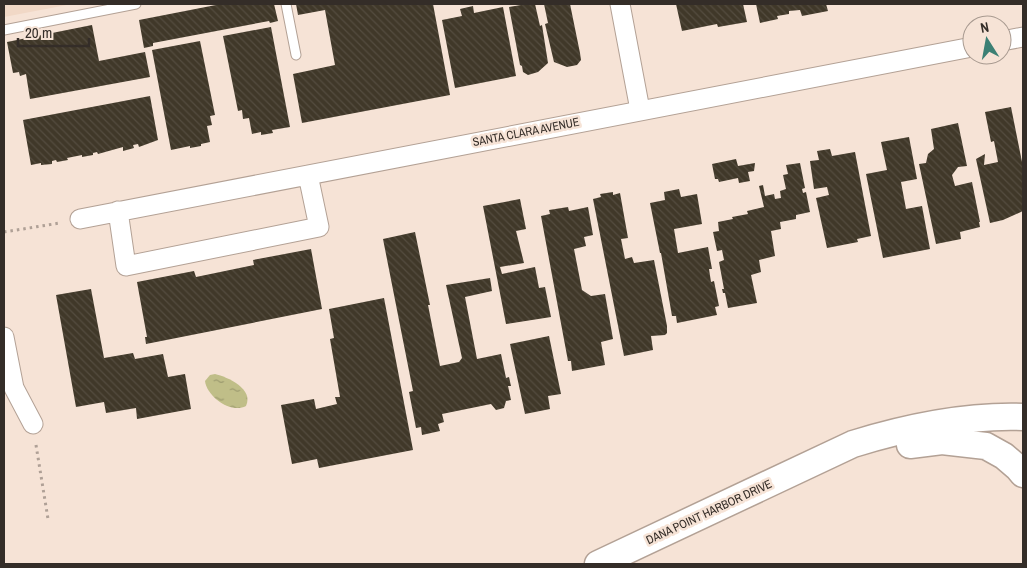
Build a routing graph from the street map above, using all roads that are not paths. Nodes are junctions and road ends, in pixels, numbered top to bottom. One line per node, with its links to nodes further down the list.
1 (136, 4): 4 (lane)
2 (286, 4): 6 (lane)
3 (620, 4): 7 (street)
4 (4, 30)
5 (962, 49): 7 (street, SANTA CLARA AVENUE)
6 (296, 55)
7 (640, 110): 8 (street, SANTA CLARA AVENUE)
8 (308, 175): 9 (street, SANTA CLARA AVENUE); 9 (street)
9 (118, 211): 10 (street, SANTA CLARA AVENUE)
10 (80, 219)
11 (4, 337): 13 (street)
12 (1023, 417): 14 (street, DANA POINT HARBOR DRIVE)
13 (33, 424)
14 (820, 460): 15 (street, DANA POINT HARBOR DRIVE); 16 (street, DANA POINT HARBOR DRIVE)
15 (1023, 474)
16 (598, 564)

